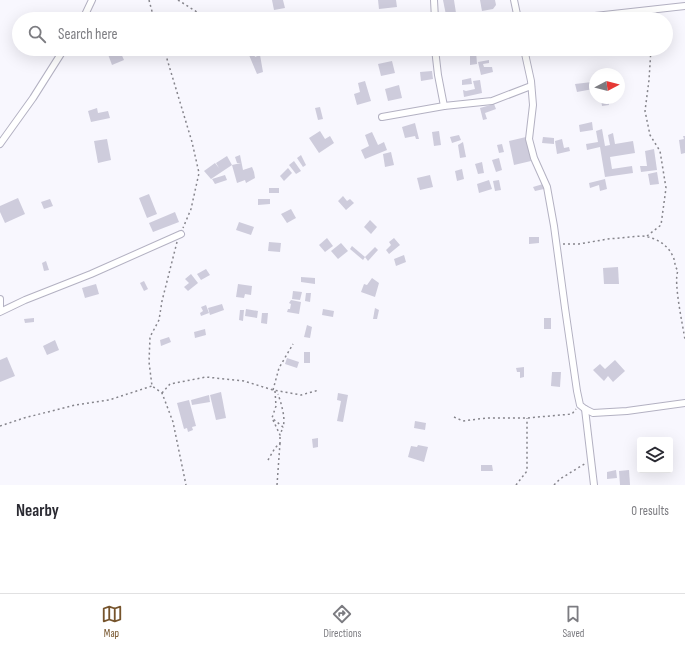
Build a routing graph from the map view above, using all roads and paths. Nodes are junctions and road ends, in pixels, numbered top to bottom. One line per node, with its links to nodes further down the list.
1 (92, 0): 7 (street)
2 (148, 0): 8 (path)
3 (178, 0): 9 (path)
4 (434, 0): 10 (street)
5 (514, 0): 11 (street)
6 (685, 6): 12 (street)
7 (86, 12)
8 (152, 12)
9 (197, 12)
10 (435, 12)
11 (517, 12)
12 (631, 12)
13 (60, 56): 21 (street)
14 (166, 56): 22 (path)
15 (436, 56): 19 (street)
16 (525, 56): 18 (street)
17 (651, 56): 23 (path)
18 (531, 86): 19 (street); 36 (street)
19 (444, 106): 20 (street)
20 (382, 117)
21 (0, 144)
22 (181, 234): 27 (street); 30 (path)
23 (647, 236): 24 (path); 28 (path)
24 (560, 242)
25 (0, 299): 26 (street)
26 (0, 308)
27 (0, 312)
28 (685, 340)
29 (293, 344): 32 (path)
30 (152, 386): 33 (path); 40 (path)
31 (319, 390): 32 (path)
32 (274, 391): 33 (path); 38 (path)
33 (162, 393): 46 (path)
34 (278, 394): 41 (path)
35 (685, 403): 36 (street)
36 (582, 407): 39 (path); 45 (street)
37 (454, 417): 39 (path)
38 (272, 418): 41 (path); 42 (path)
39 (527, 418): 48 (path)
40 (0, 426)
41 (283, 427): 42 (path)
42 (280, 436): 43 (path)
43 (280, 443): 44 (path); 47 (path)
44 (268, 460)
45 (591, 460): 49 (path); 50 (street)
46 (186, 485)
47 (277, 485)
48 (516, 485)
49 (554, 485)
50 (594, 485)

